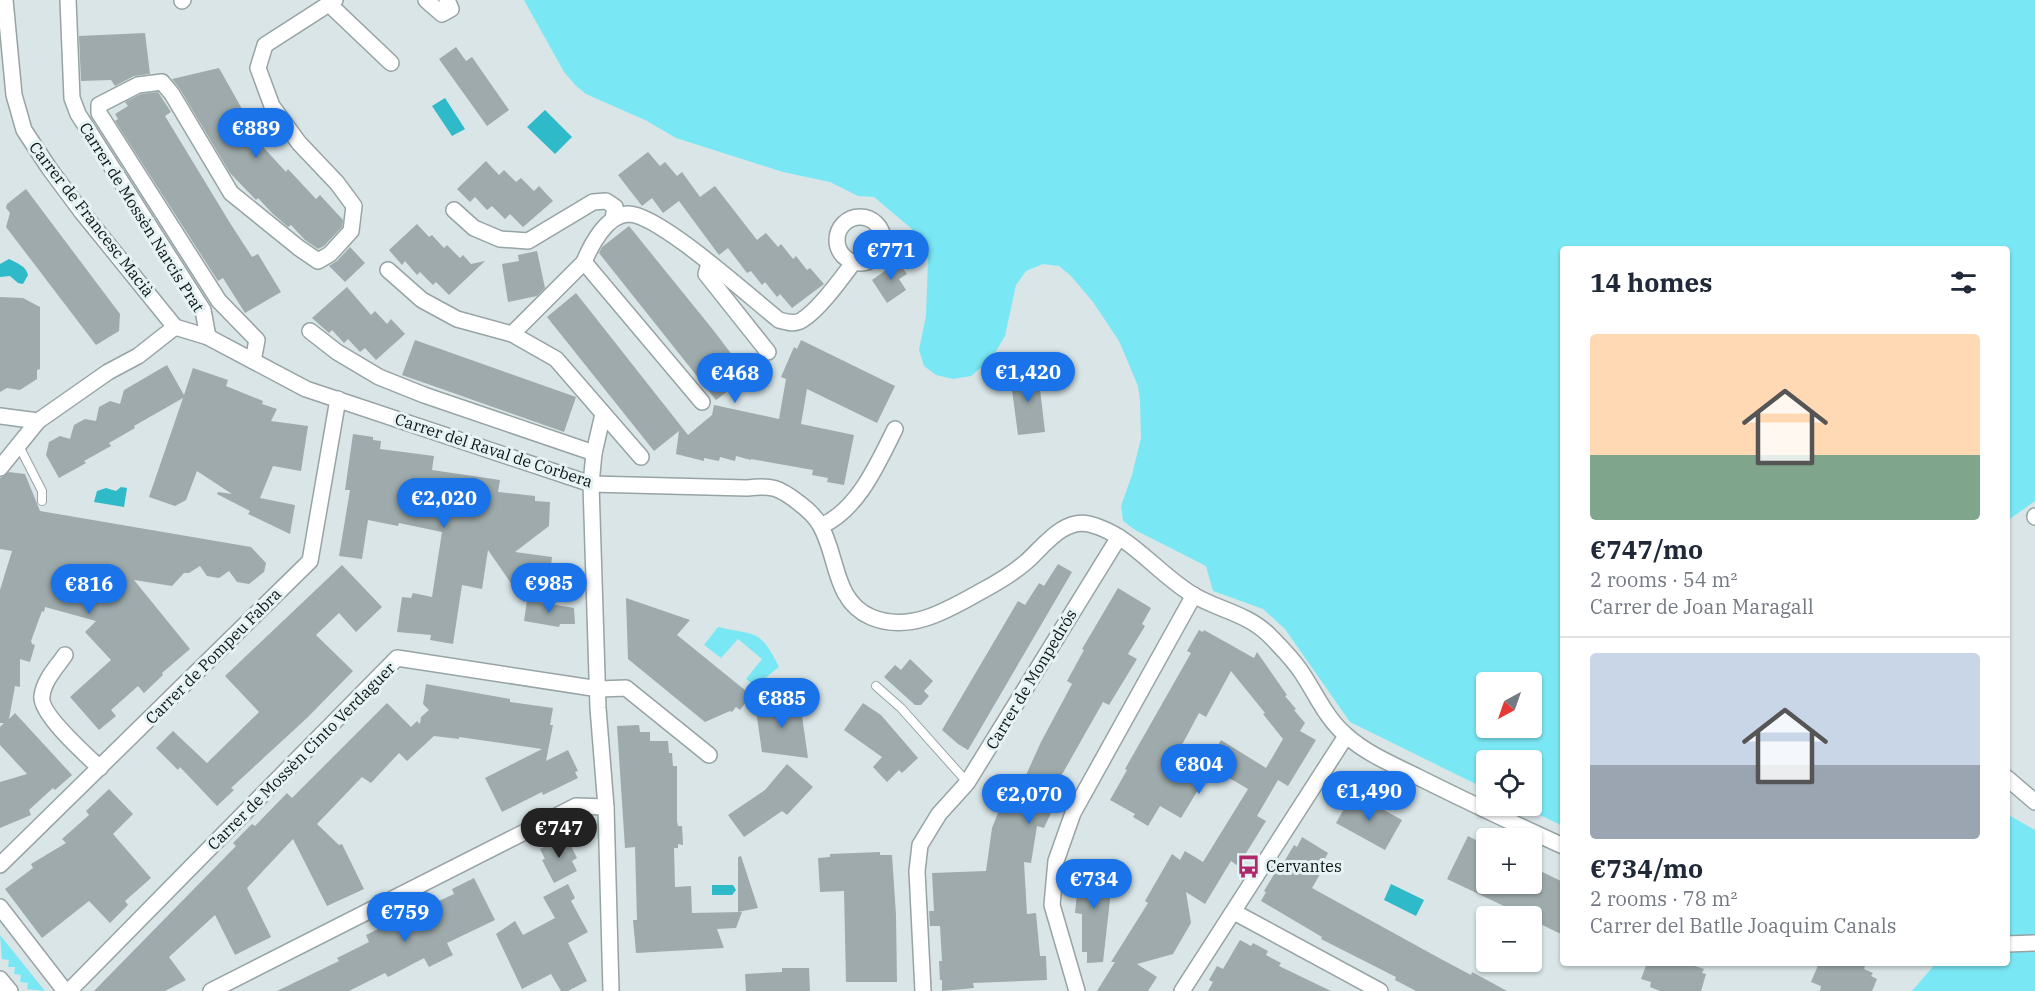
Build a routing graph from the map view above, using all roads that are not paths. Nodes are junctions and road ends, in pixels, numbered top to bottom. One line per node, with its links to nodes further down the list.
1 (5, 0): 13 (street, Carrer de Francesc Macià)
2 (68, 0): 16 (street, Carrer de Mossèn Narcís Prat)
3 (426, 0): 4 (street)
4 (447, 0)
5 (332, 2): 6 (street); 18 (street)
6 (391, 63)
7 (454, 210): 8 (street)
8 (613, 219): 9 (street); 11 (street)
9 (584, 262): 15 (street); 20 (street)
10 (854, 263): 10 (street); 11 (street)
11 (709, 264): 17 (street)
12 (388, 270): 15 (street)
13 (175, 327): 16 (street, Carrer del Raval de Corbera); 23 (street)
14 (310, 331): 26 (street)
15 (512, 334): 21 (street)
16 (208, 337): 18 (street, Carrer del Raval de Corbera)
17 (768, 352)
18 (253, 361): 19 (street, Carrer del Raval de Corbera)
19 (338, 399): 29 (street, Carrer del Raval de Corbera); 39 (street, Carrer de Pompeu Fabra)
20 (702, 402)
21 (603, 414): 26 (street); 27 (street)
22 (7, 416): 23 (street); 25 (street)
23 (38, 421): 25 (street)
24 (895, 429): 31 (street)
25 (20, 442): 28 (street); 30 (lane)
26 (594, 453): 29 (street)
27 (641, 456)
28 (0, 468)
29 (591, 484): 31 (street, Carrer del Raval de Corbera); 36 (street)
30 (42, 501)
31 (821, 526): 32 (street, Carrer del Raval de Corbera)
32 (1119, 537): 33 (street, Carrer del Raval de Corbera); 41 (street, Carrer de Monpedrós)
33 (1194, 595): 37 (street, Carrer del Raval de Corbera); 56 (street)
34 (65, 656): 39 (street)
35 (876, 686): 41 (lane)
36 (599, 689): 38 (street, Carrer de Mossèn Cinto Verdaguer); 43 (street); 52 (street, Carrer de Mossèn Cinto Verdaguer)
37 (1346, 736): 44 (street, Carrer del Raval de Corbera); 47 (street)
38 (709, 755)
39 (99, 768): 45 (street, Carrer de Pompeu Fabra)
40 (2010, 781): 42 (street)
41 (968, 783): 55 (street, Carrer de Monpedrós)
42 (2035, 802)
43 (606, 807): 53 (street); 54 (street)
44 (1560, 845)
45 (0, 865)
46 (0, 907): 52 (street)
47 (1234, 912): 57 (street); 58 (street)
48 (2035, 943): 49 (street)
49 (2010, 944)
50 (0, 979): 51 (street)
51 (10, 991)
52 (67, 991)
53 (211, 991)
54 (611, 991)
55 (923, 991)
56 (1077, 991)
57 (1182, 991)
58 (1380, 991)

